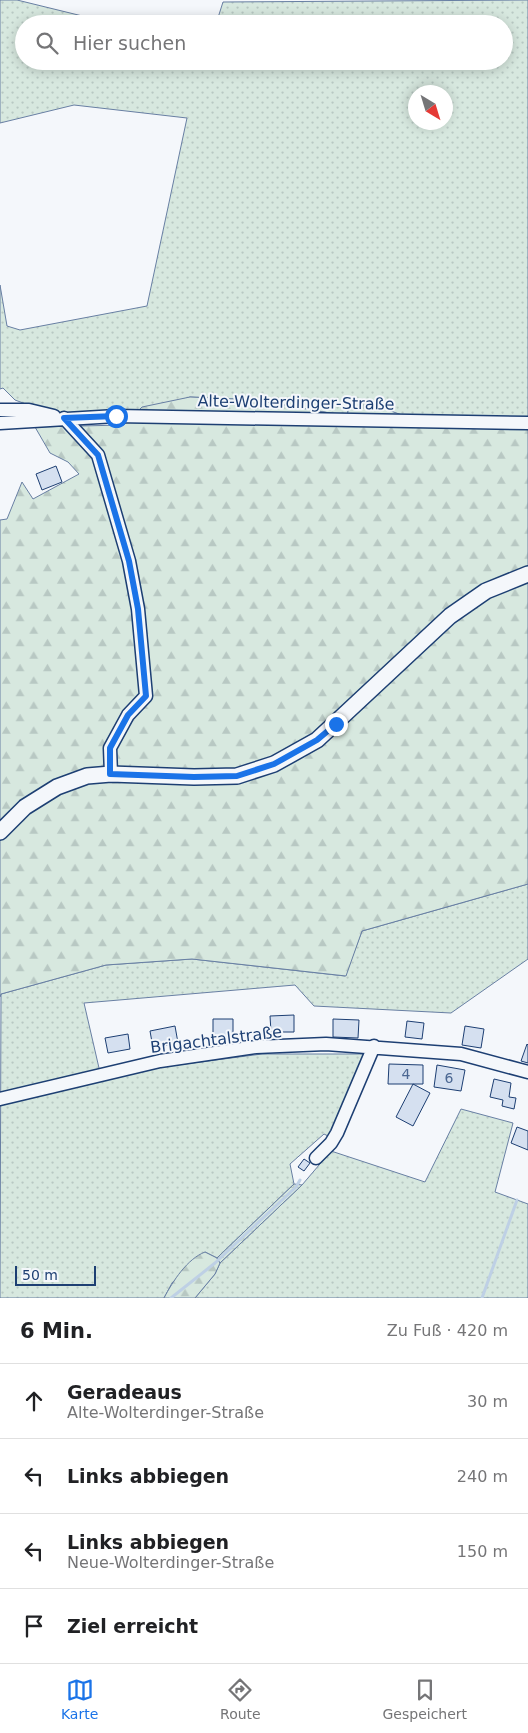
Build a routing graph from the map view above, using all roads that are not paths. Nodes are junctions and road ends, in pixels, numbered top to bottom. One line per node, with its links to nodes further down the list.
1 (0, 410): 2 (street, Alte-Wolterdinger-Straße)
2 (64, 418): 3 (street, Alte-Wolterdinger-Straße); 4 (street, Alte-Wolterdinger-Straße); 6 (street)
3 (0, 422)
4 (528, 423)
5 (528, 574): 6 (main road)
6 (110, 774): 7 (main road)
7 (0, 832)
8 (374, 1046): 9 (street, Brigachtalstraße); 10 (street, Brigachtalstraße); 11 (street)
9 (528, 1072)
10 (0, 1099)
11 (316, 1158)

